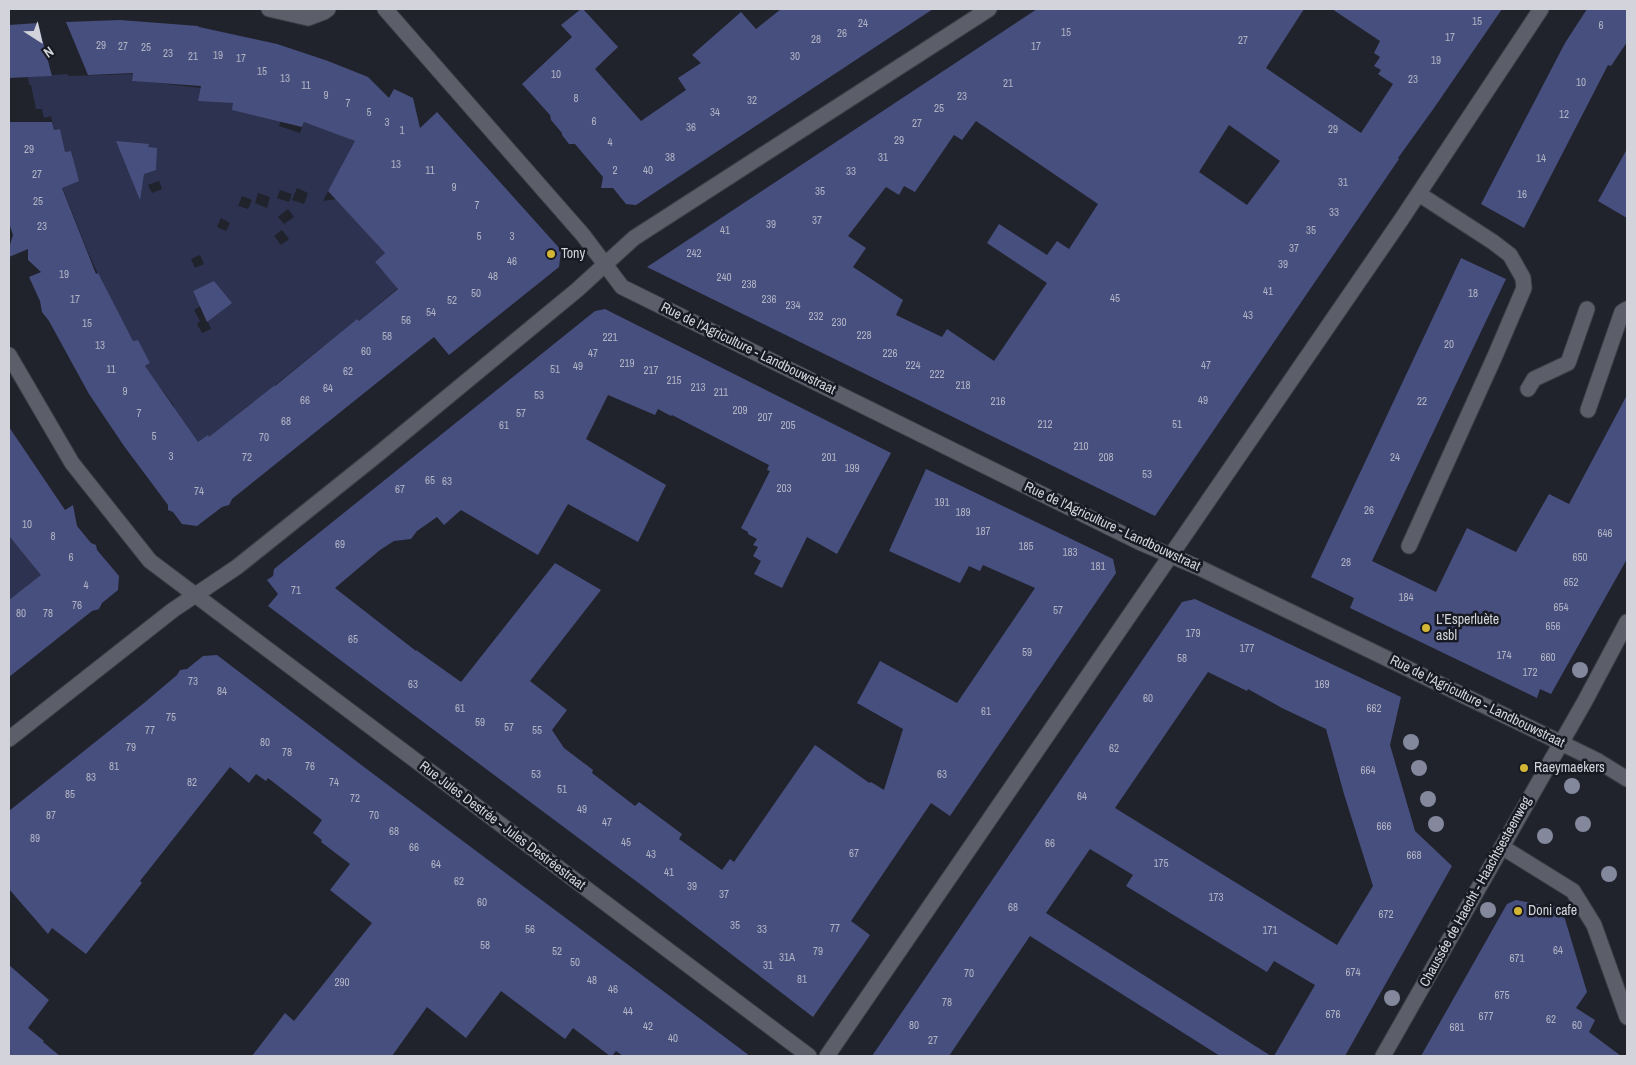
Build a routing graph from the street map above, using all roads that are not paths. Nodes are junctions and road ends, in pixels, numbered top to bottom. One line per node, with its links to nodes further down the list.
1 (269, 9): 2 (street)
2 (328, 9)
3 (385, 9): 7 (street, Rue de l'Agriculture - Landbouwstraat)
4 (989, 9): 7 (street)
5 (1542, 9): 6 (street)
6 (1419, 194): 13 (street); 14 (street)
7 (605, 264): 14 (street, Rue de l'Agriculture - Landbouwstraat); 15 (street)
8 (1587, 309): 11 (street)
9 (1627, 309): 12 (street)
10 (9, 355): 15 (street, Rue Jules Destrée - Jules Destréestraat)
11 (1528, 389)
12 (1588, 410)
13 (1409, 546)
14 (1171, 555): 18 (street, Rue de l'Agriculture - Landbouwstraat); 23 (street)
15 (195, 595): 17 (street); 22 (street, Rue Jules Destrée - Jules Destréestraat)
16 (1627, 622): 18 (street, Chaussée de Haecht - Haachtsesteenweg)
17 (9, 739)
18 (1561, 743): 19 (street, Rue de l'Agriculture - Landbouwstraat); 20 (street, Chaussée de Haecht - Haachtsesteenweg)
19 (1627, 779)
20 (1502, 847): 21 (street); 24 (street, Chaussée de Haecht - Haachtsesteenweg)
21 (1627, 1017)
22 (809, 1056)
23 (827, 1056)
24 (1383, 1056)

